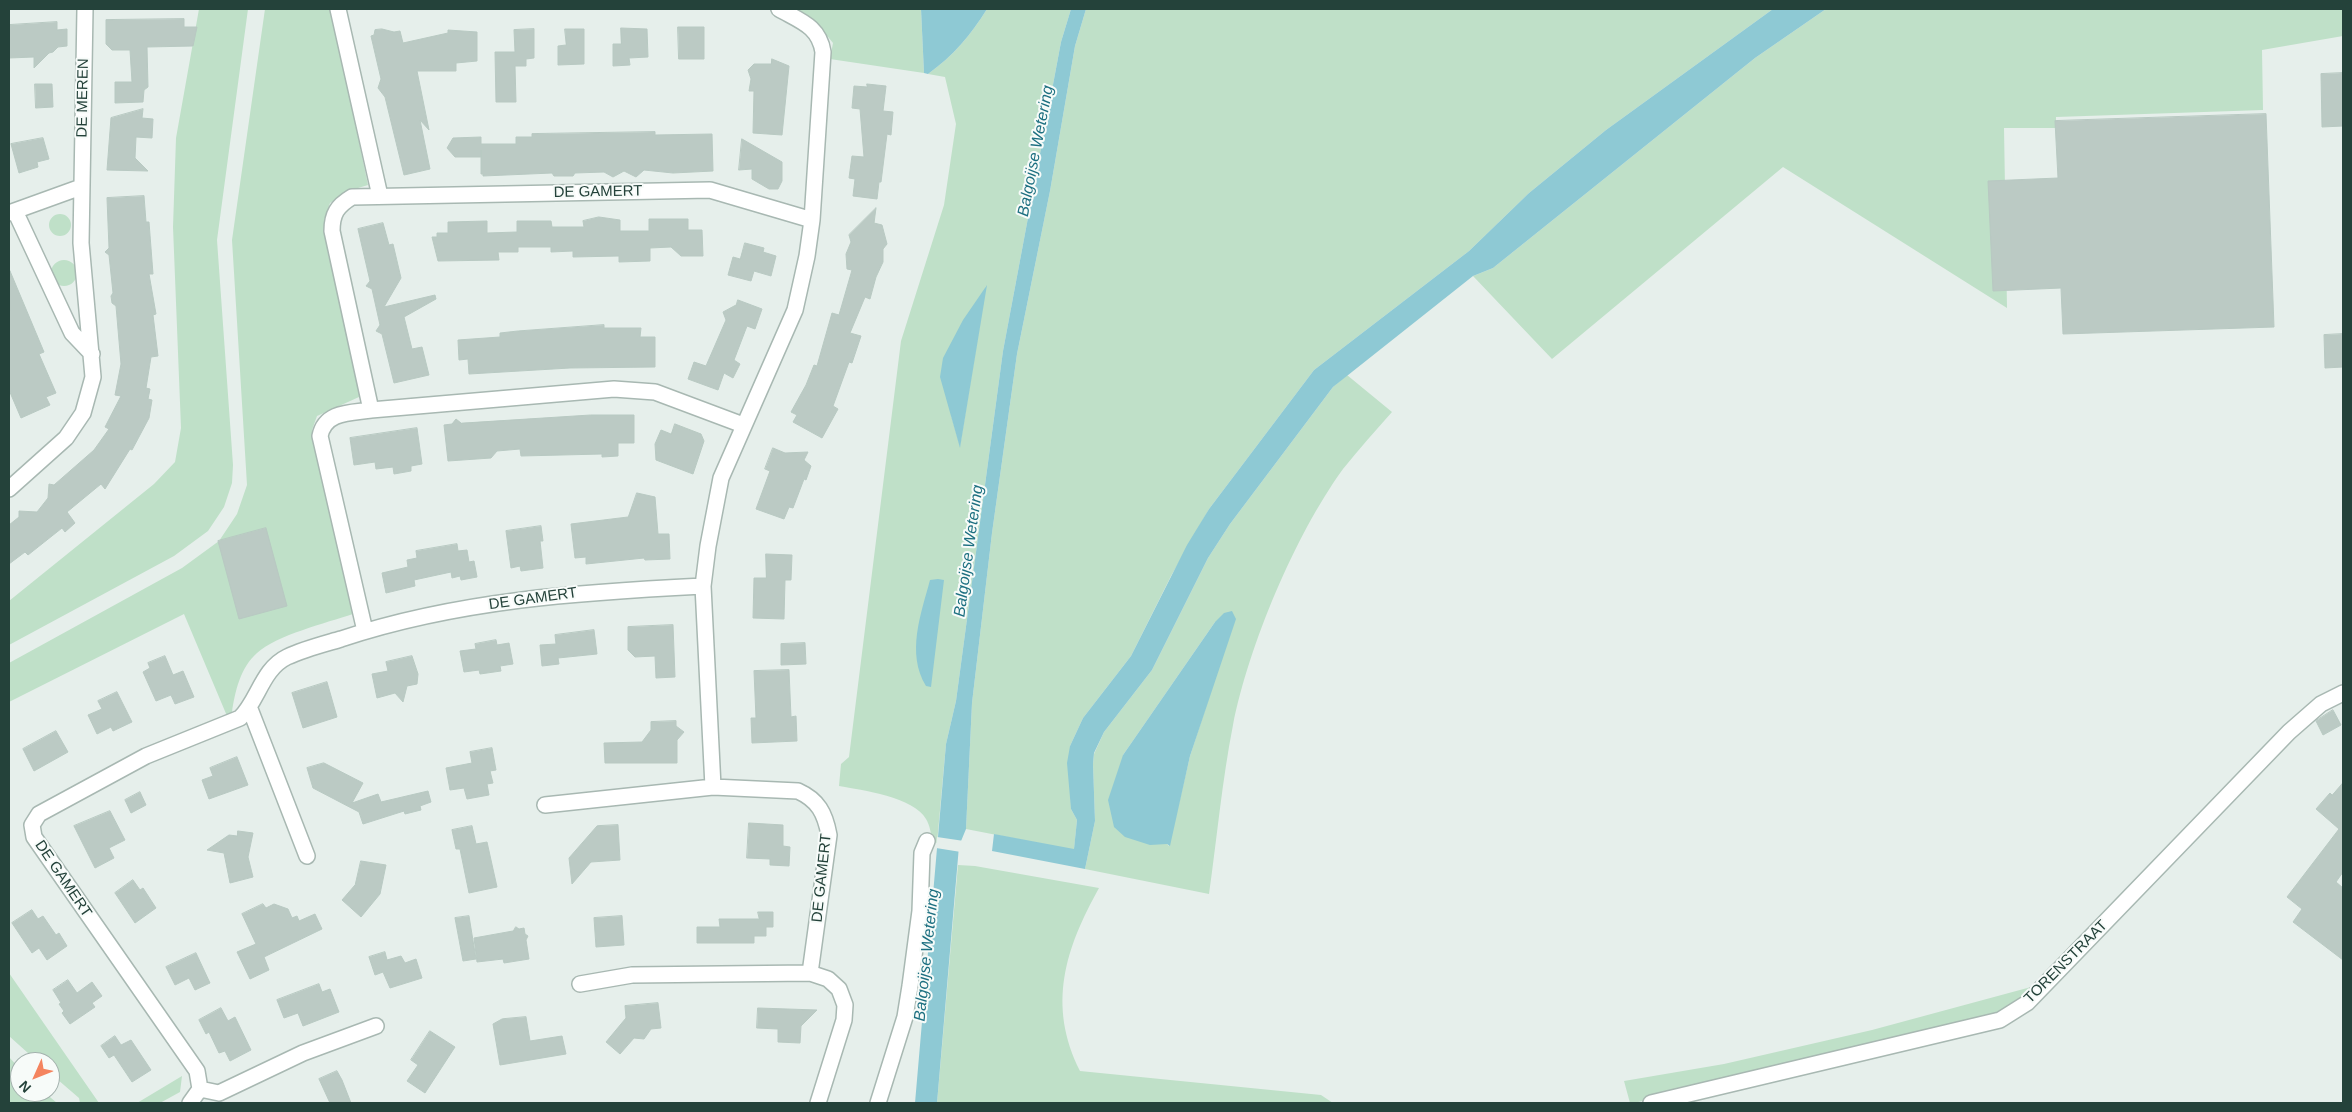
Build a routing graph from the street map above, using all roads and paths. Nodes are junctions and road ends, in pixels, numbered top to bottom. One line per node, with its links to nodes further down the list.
1 (85, 9): 4 (street, DE MEREN)
2 (338, 9): 5 (street)
3 (779, 9): 7 (street)
4 (81, 187): 6 (street); 8 (street, DE MEREN)
5 (380, 196): 7 (street, DE GAMERT); 9 (street, DE GAMERT)
6 (12, 212): 8 (street)
7 (812, 220): 10 (street)
8 (92, 354): 11 (street, DE MEREN)
9 (371, 410): 10 (street); 13 (street)
10 (743, 425): 12 (street)
11 (9, 489)
12 (704, 586): 13 (street, DE GAMERT); 16 (street)
13 (365, 631): 15 (street, DE GAMERT)
14 (2343, 693): 27 (street, TORENSTRAAT)
15 (250, 709): 19 (street); 23 (street, DE GAMERT)
16 (713, 787): 17 (street, DE GAMERT); 20 (street, DE GAMERT)
17 (545, 805)
18 (927, 841): 26 (street)
19 (307, 856)
20 (810, 973): 21 (street); 25 (street)
21 (580, 984)
22 (376, 1026): 23 (street)
23 (200, 1089): 24 (street)
24 (190, 1103)
25 (818, 1103)
26 (878, 1103)
27 (1651, 1103)

